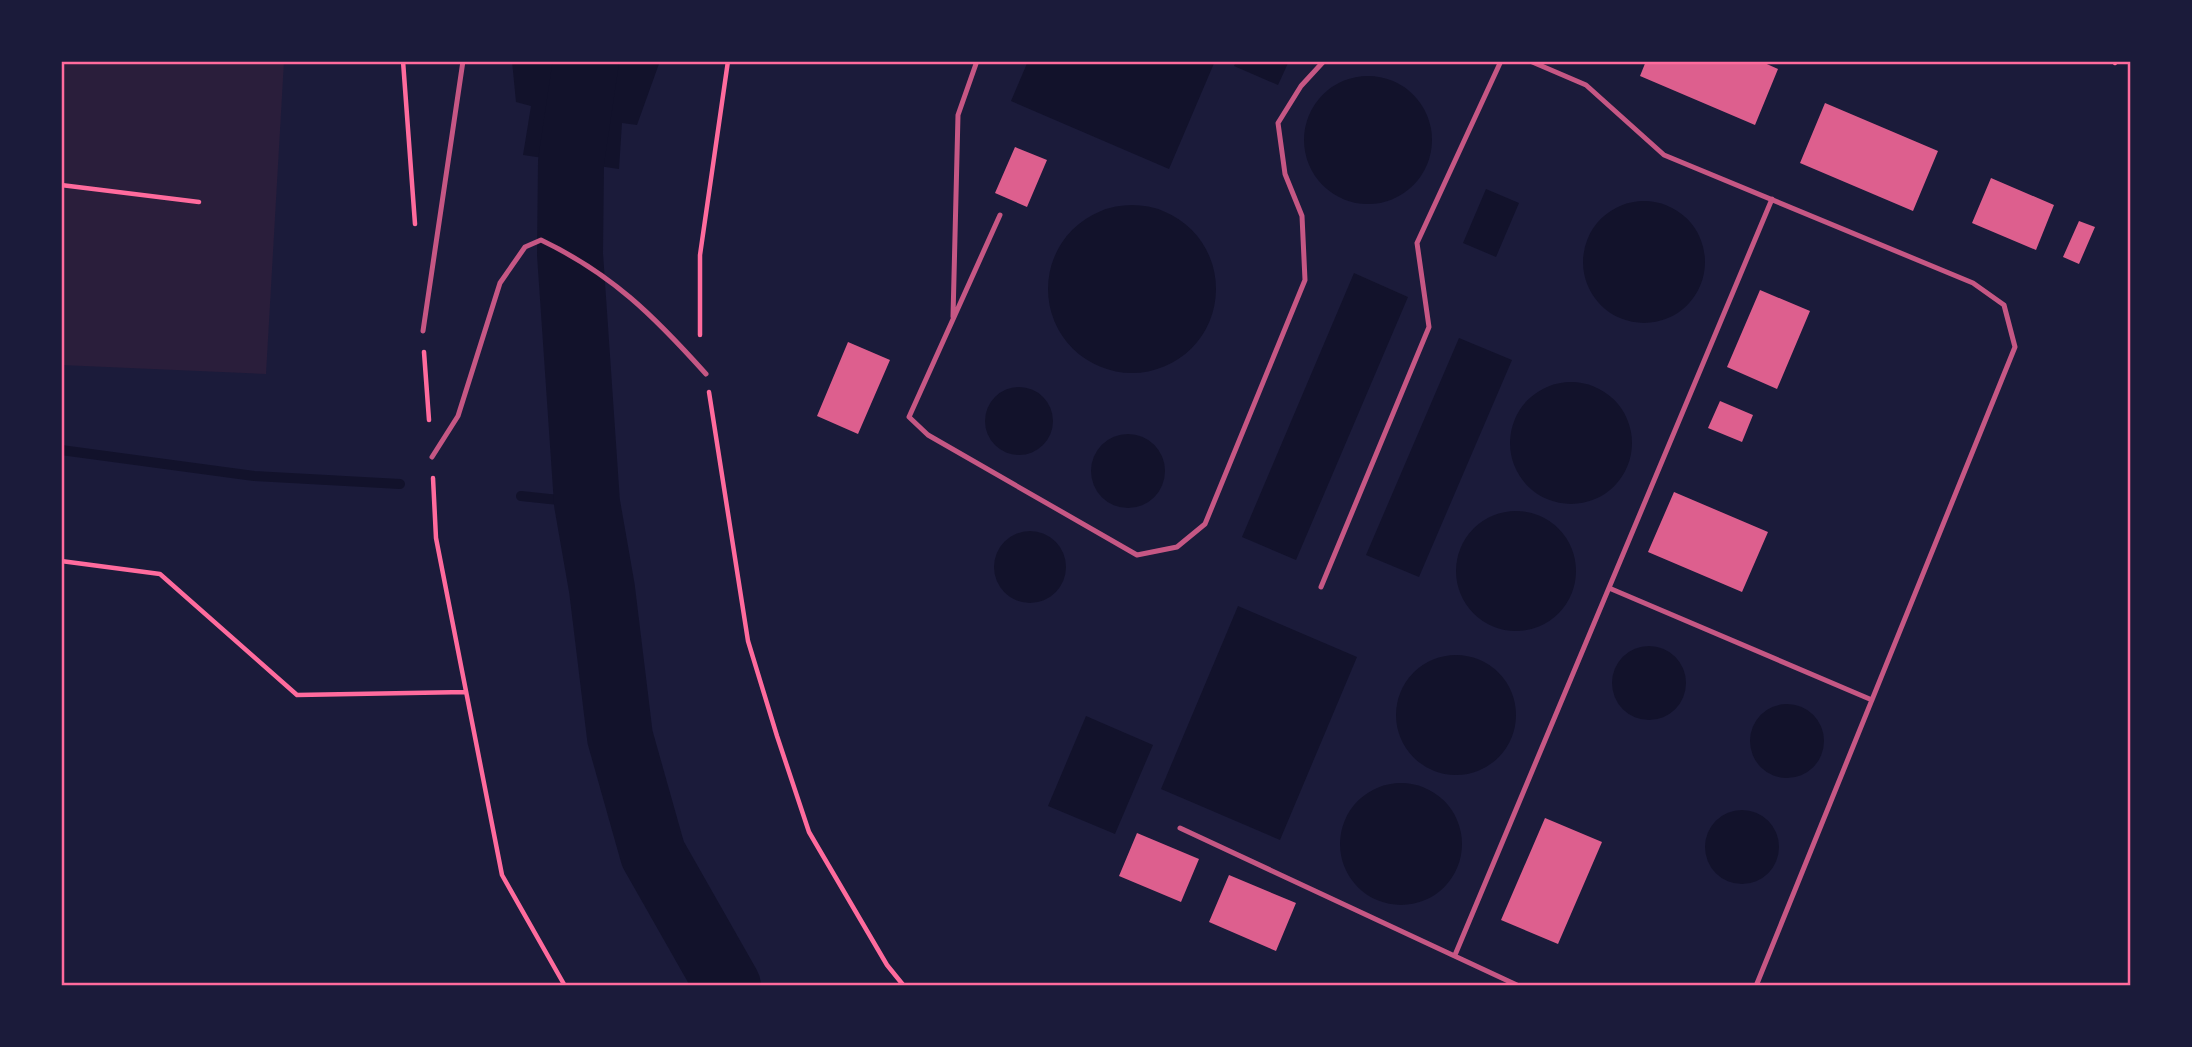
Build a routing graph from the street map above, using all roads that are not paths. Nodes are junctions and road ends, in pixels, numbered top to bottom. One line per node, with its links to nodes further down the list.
1 (463, 61): 9 (lane)
2 (977, 61): 8 (lane)
3 (1324, 61): 8 (lane)
4 (1501, 61): 12 (lane)
5 (1530, 61): 6 (lane)
6 (1772, 199): 13 (lane); 14 (lane)
7 (1000, 215): 8 (lane)
8 (953, 320)
9 (423, 331)
10 (706, 374): 11 (lane)
11 (432, 457)
12 (1321, 587)
13 (1609, 588): 14 (lane); 16 (lane)
14 (1872, 700): 18 (lane)
15 (1180, 828): 16 (lane)
16 (1455, 956): 17 (lane)
17 (1519, 986)
18 (1756, 986)

